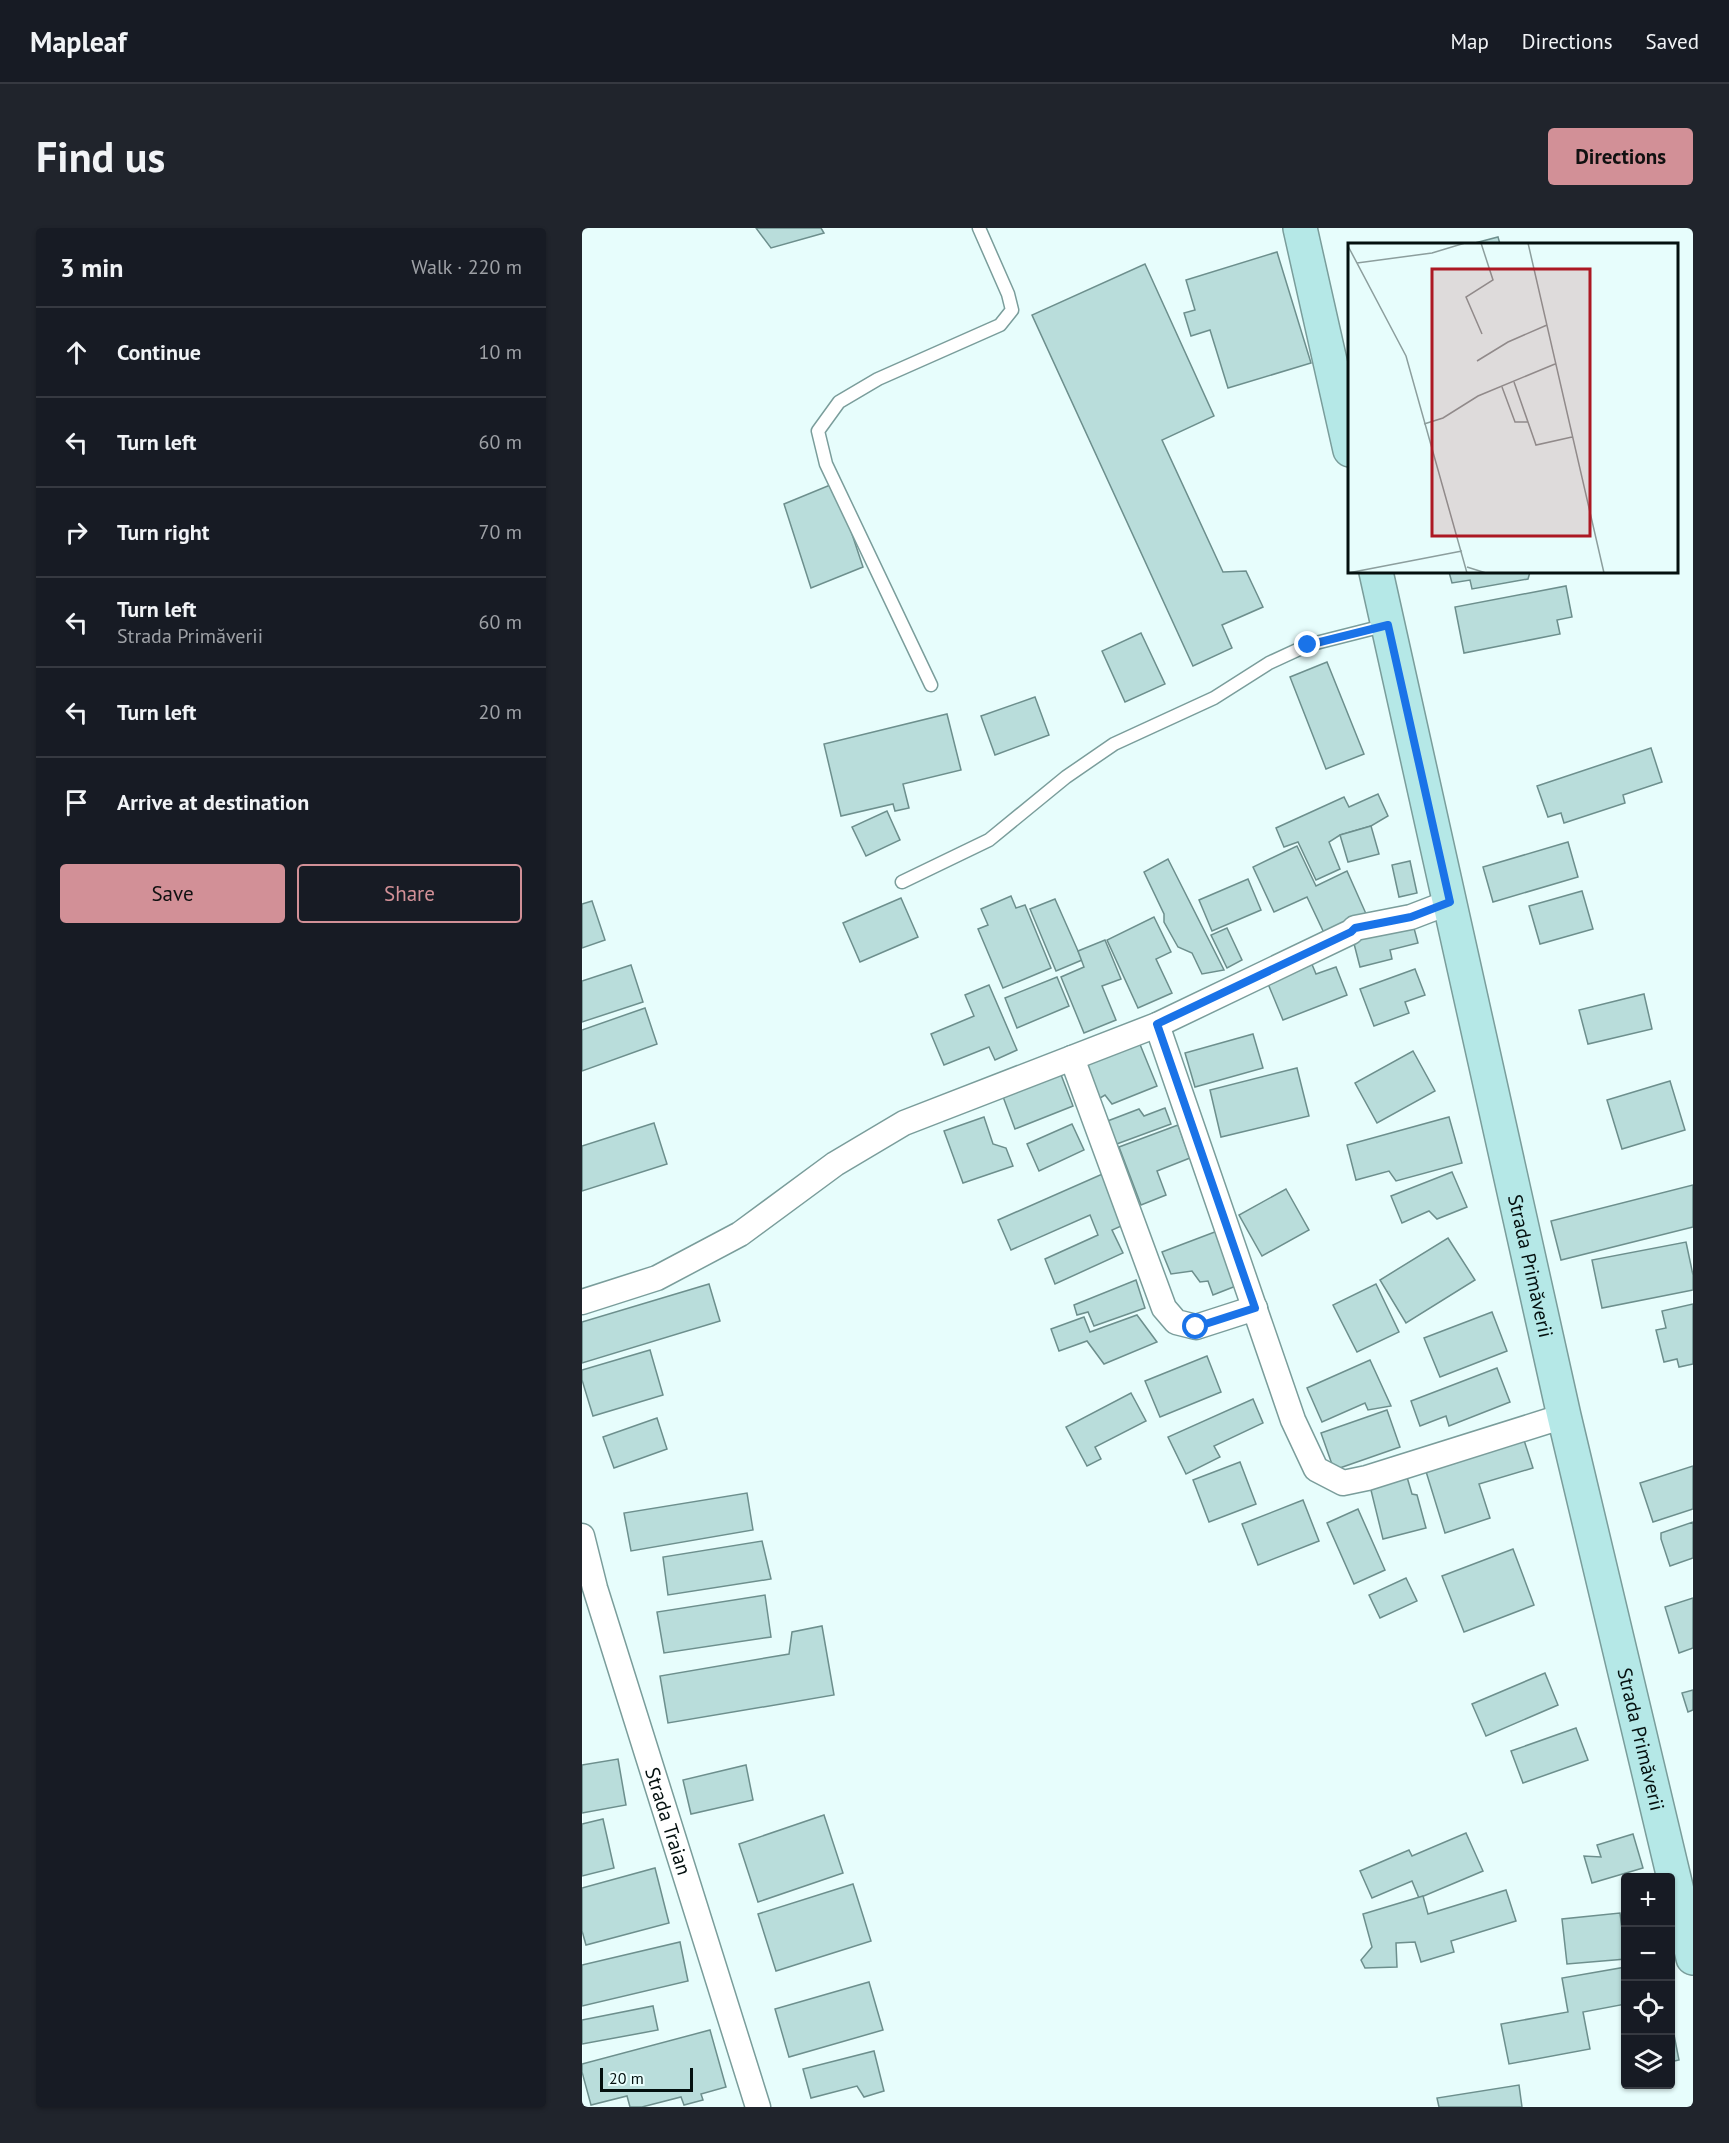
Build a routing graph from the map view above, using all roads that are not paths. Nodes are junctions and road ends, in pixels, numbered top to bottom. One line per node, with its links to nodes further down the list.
1 (979, 228): 6 (lane)
2 (1300, 228): 3 (street)
3 (1348, 441)
4 (1376, 573): 5 (street, Strada Primăverii)
5 (1388, 625): 7 (lane); 8 (street, Strada Primăverii)
6 (931, 685)
7 (902, 882)
8 (1450, 902): 9 (street); 13 (street, Strada Primăverii)
9 (1157, 1024): 10 (street); 12 (street)
10 (1071, 1058): 11 (street); 12 (street)
11 (582, 1302)
12 (1255, 1308): 13 (street)
13 (1564, 1416): 15 (street, Strada Primăverii)
14 (582, 1536): 16 (street, Strada Traian)
15 (1693, 1958)
16 (758, 2107)

